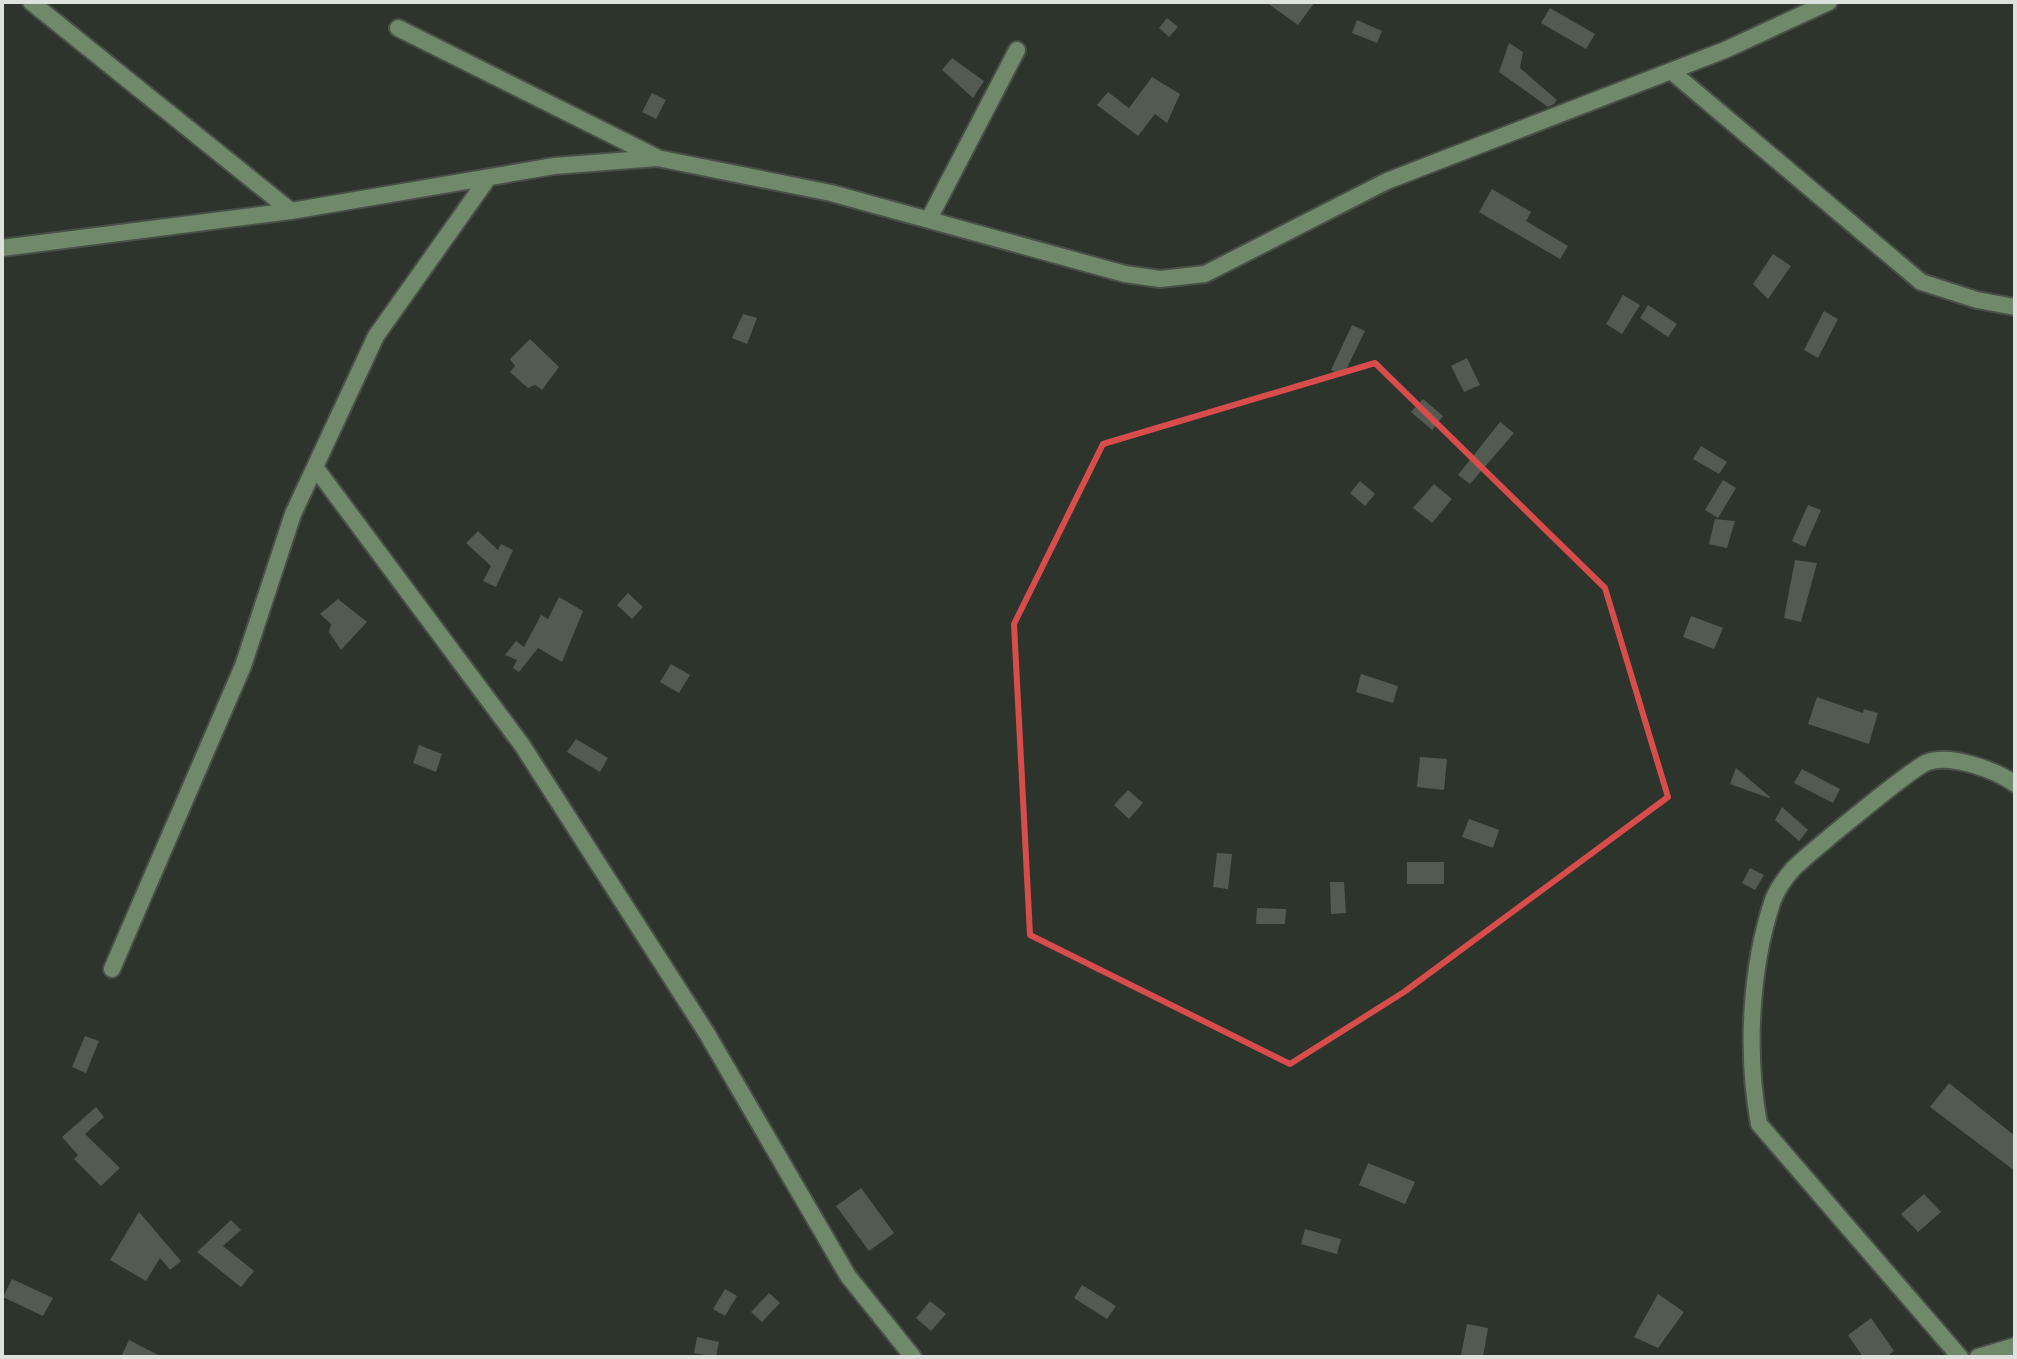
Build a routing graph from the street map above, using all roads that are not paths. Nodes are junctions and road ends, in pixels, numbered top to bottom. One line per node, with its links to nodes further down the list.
1 (31, 2): 8 (street)
2 (1829, 2): 5 (street)
3 (398, 28): 6 (street)
4 (1017, 50): 9 (street)
5 (1671, 71): 9 (street); 11 (street)
6 (657, 158): 7 (street); 9 (street)
7 (488, 178): 8 (street); 12 (street)
8 (291, 211): 10 (street)
9 (930, 217)
10 (2, 248)
11 (2015, 307)
12 (315, 467): 14 (street); 16 (street)
13 (2015, 784): 17 (street)
14 (112, 969)
15 (2015, 1346): 18 (street)
16 (913, 1357)
17 (1960, 1357)
18 (1978, 1357)

